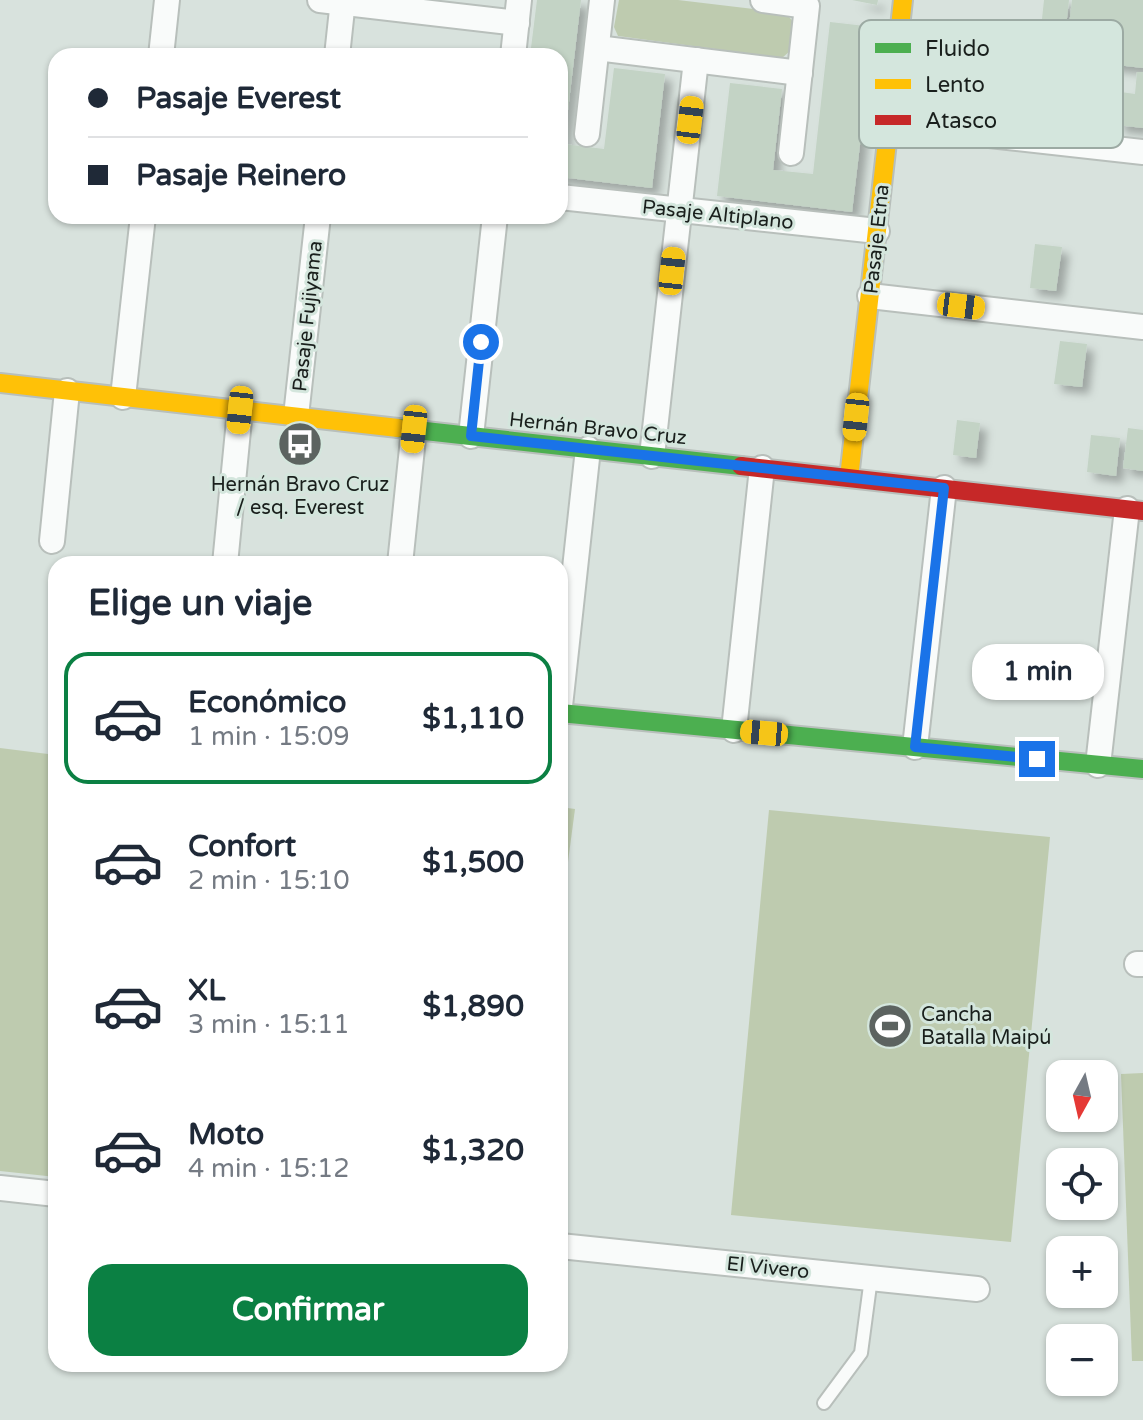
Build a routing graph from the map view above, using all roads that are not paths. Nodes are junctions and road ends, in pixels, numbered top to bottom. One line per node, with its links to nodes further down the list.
1 (167, 0): 8 (street)
2 (602, 0): 11 (street)
3 (763, 0): 13 (street)
4 (903, 0): 7 (main road, Pasaje Etna)
5 (335, 1): 6 (street); 9 (street)
6 (518, 11): 10 (street)
7 (901, 20)
8 (162, 48)
9 (337, 48)
10 (514, 48)
11 (597, 48): 12 (street); 14 (street)
12 (696, 60): 13 (street); 20 (street)
13 (800, 73): 18 (street)
14 (587, 134)
15 (886, 148): 24 (main road, Pasaje Etna)
16 (1107, 148): 17 (street)
17 (1143, 152)
18 (791, 153)
19 (568, 198): 20 (street, Pasaje Altiplano)
20 (679, 210): 24 (street, Pasaje Altiplano); 35 (street)
21 (142, 224): 29 (street)
22 (317, 224): 31 (street, Pasaje Fujiyama)
23 (494, 224): 33 (street)
24 (877, 231): 25 (main road, Pasaje Etna)
25 (870, 296): 26 (street); 37 (main road, Pasaje Etna)
26 (1143, 327)
27 (0, 383): 28 (main road, Hernán Bravo Cruz)
28 (67, 391): 29 (main road, Hernán Bravo Cruz); 40 (street)
29 (123, 397): 30 (main road, Hernán Bravo Cruz)
30 (240, 410): 31 (main road, Hernán Bravo Cruz); 41 (street)
31 (296, 416): 32 (main road, Hernán Bravo Cruz)
32 (414, 429): 33 (main road, Hernán Bravo Cruz); 42 (street)
33 (471, 436): 34 (main road, Hernán Bravo Cruz)
34 (588, 449): 35 (main road, Hernán Bravo Cruz); 43 (street)
35 (652, 456): 36 (main road, Hernán Bravo Cruz)
36 (762, 468): 37 (main road, Hernán Bravo Cruz); 45 (street)
37 (849, 478): 38 (main road, Hernán Bravo Cruz)
38 (944, 488): 39 (main road, Hernán Bravo Cruz); 46 (street)
39 (1135, 510): 47 (street)
40 (52, 541)
41 (226, 556)
42 (401, 556)
43 (568, 633)
44 (568, 714): 45 (main road)
45 (734, 730): 46 (main road)
46 (915, 747): 47 (main road)
47 (1098, 765): 48 (main road)
48 (1143, 769)
49 (0, 1188): 50 (street)
50 (48, 1193)
51 (568, 1247): 52 (street, El Vivero)
52 (871, 1278): 53 (street, El Vivero); 54 (lane)
53 (977, 1289)
54 (824, 1403)

